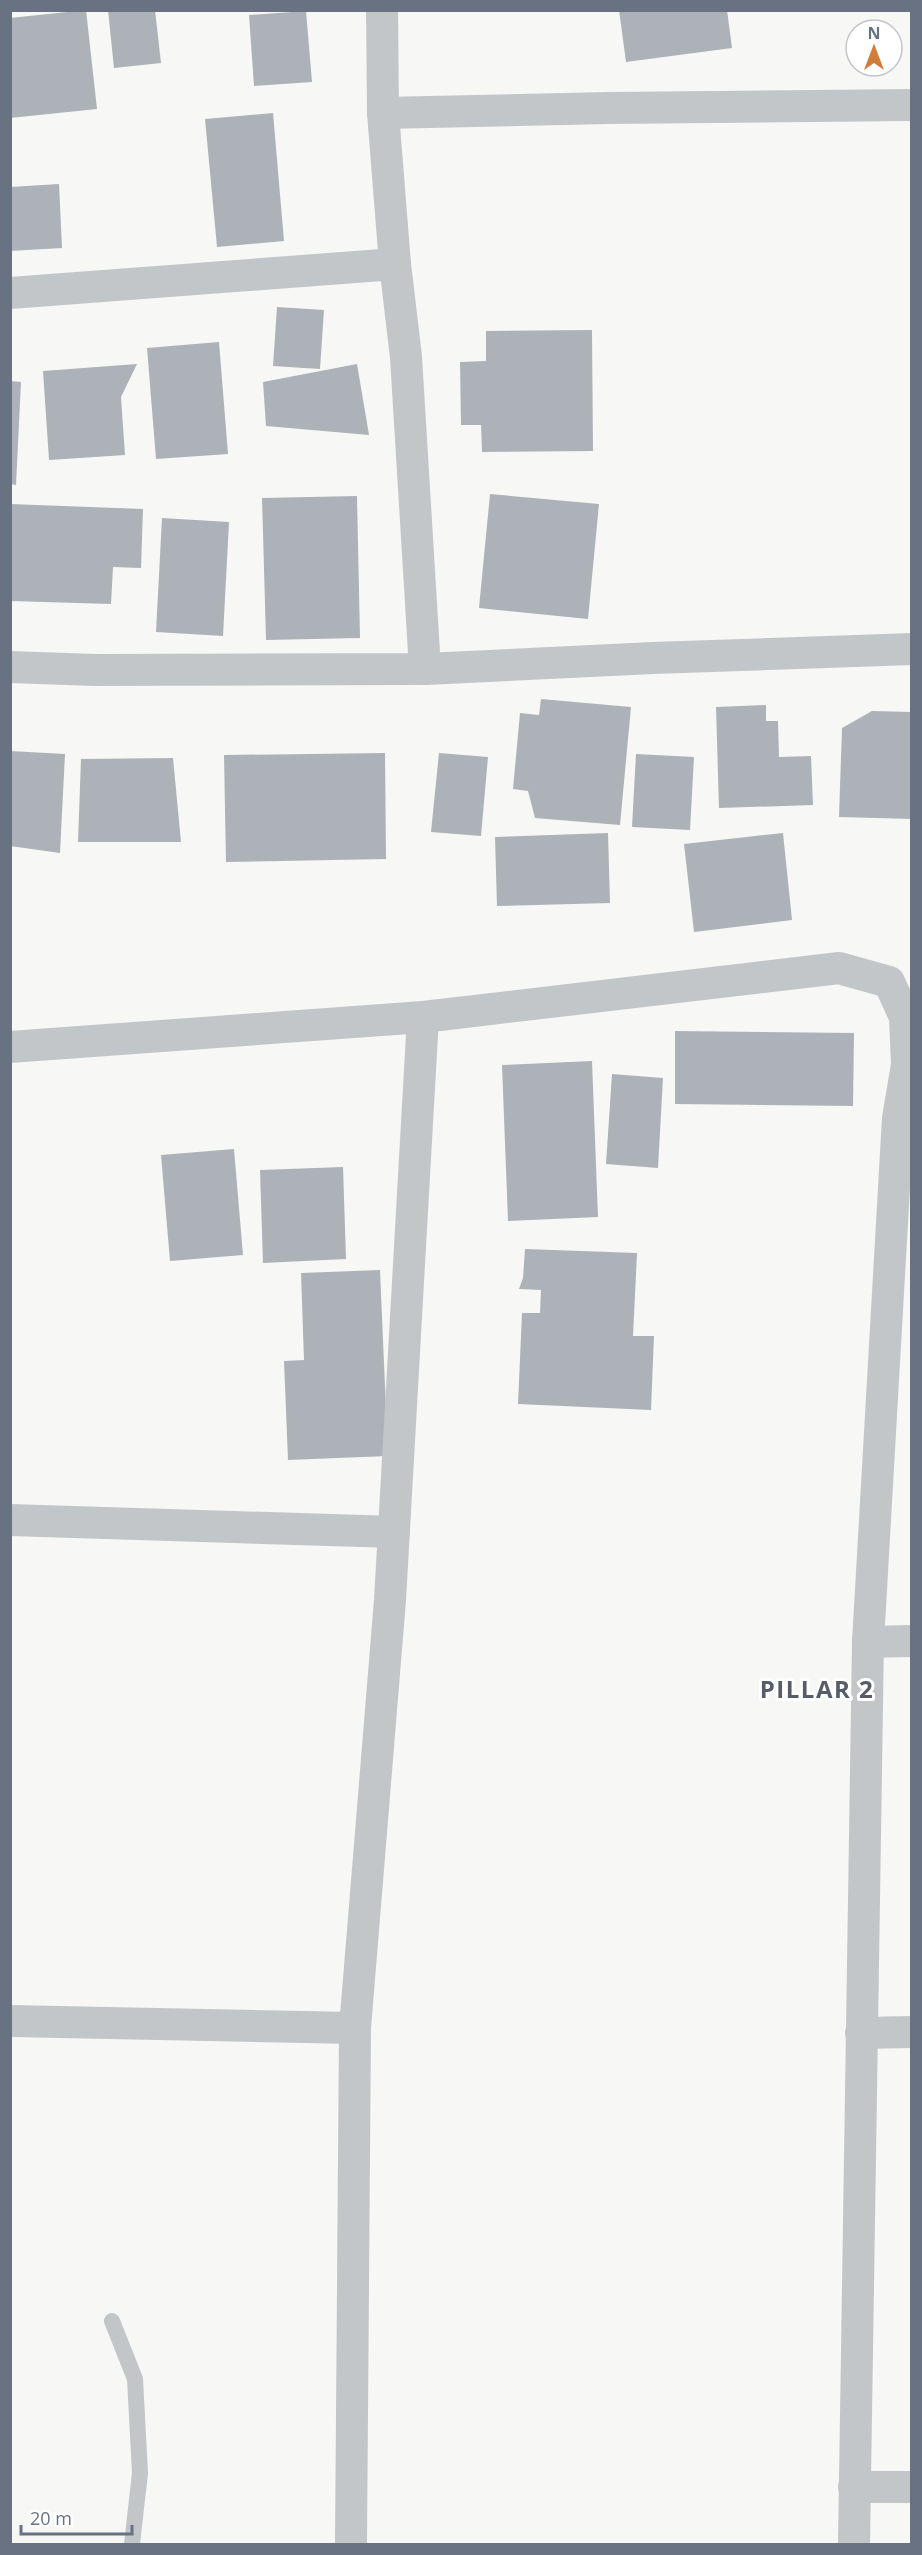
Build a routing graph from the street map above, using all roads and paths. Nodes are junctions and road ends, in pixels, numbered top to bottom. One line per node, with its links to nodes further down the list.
1 (382, 10): 3 (street)
2 (912, 105): 3 (street)
3 (383, 112): 4 (street)
4 (395, 264): 5 (street); 8 (street)
5 (10, 293)
6 (912, 649): 8 (street)
7 (10, 667): 8 (street)
8 (425, 669)
9 (423, 1017): 10 (street); 11 (street); 13 (street)
10 (10, 1047)
11 (905, 1119): 15 (street)
12 (10, 1520): 13 (street)
13 (394, 1532): 17 (street)
14 (912, 1641): 15 (street)
15 (868, 1642): 18 (street)
16 (10, 2021): 17 (street)
17 (355, 2028): 24 (street)
18 (861, 2032): 19 (street); 21 (street)
19 (912, 2032)
20 (112, 2321): 23 (lane)
21 (854, 2487): 22 (street); 25 (street)
22 (912, 2487)
23 (132, 2544)
24 (351, 2544)
25 (854, 2544)

